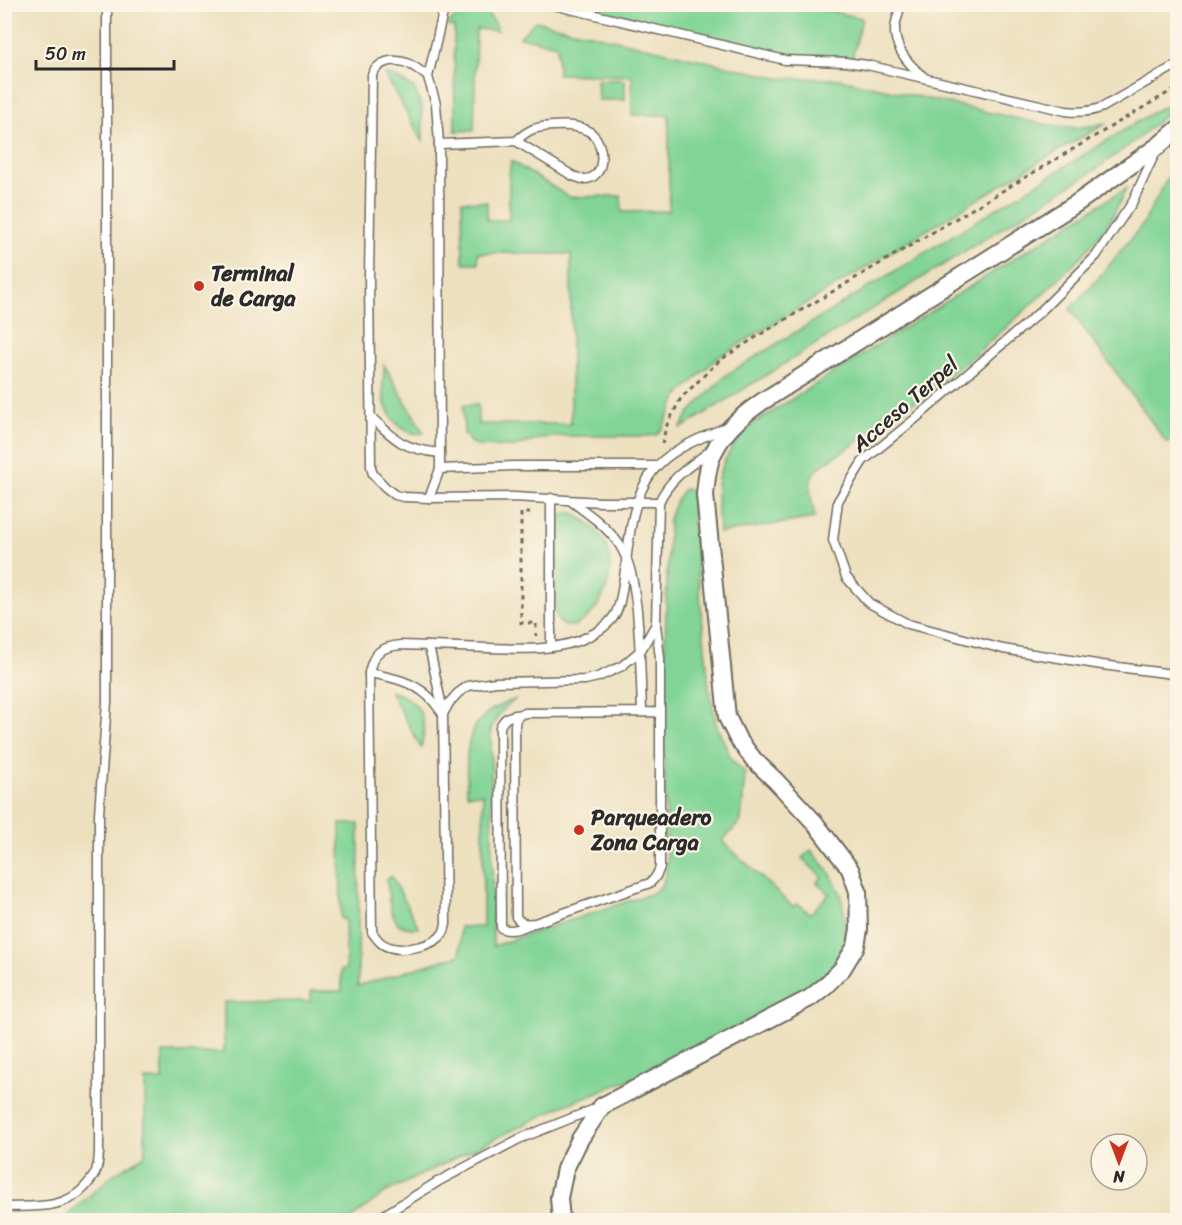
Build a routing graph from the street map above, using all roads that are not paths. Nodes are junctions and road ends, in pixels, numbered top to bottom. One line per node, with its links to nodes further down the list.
1 (107, 4): 36 (lane)
2 (445, 4): 6 (lane)
3 (549, 4): 7 (lane)
4 (901, 4): 7 (lane)
5 (1178, 64): 7 (lane)
6 (428, 77): 10 (lane); 12 (lane)
7 (926, 79)
8 (1178, 129): 11 (street)
9 (516, 141): 9 (lane); 10 (lane)
10 (439, 144): 15 (lane)
11 (1158, 146): 13 (street); 28 (lane, Acceso Terpel)
12 (371, 417): 15 (lane); 18 (lane)
13 (734, 423): 14 (street); 16 (lane)
14 (718, 445): 22 (lane); 35 (street)
15 (440, 453): 17 (lane)
16 (657, 466): 17 (lane); 21 (lane)
17 (440, 469): 18 (lane)
18 (429, 498): 19 (lane)
19 (551, 498): 20 (lane); 26 (lane)
20 (570, 500): 21 (lane); 23 (lane)
21 (636, 502): 22 (lane); 23 (lane)
22 (659, 502): 24 (lane)
23 (627, 559): 26 (lane); 27 (lane)
24 (656, 624): 27 (lane); 31 (lane)
25 (428, 646): 26 (lane); 29 (lane); 32 (lane)
26 (551, 647)
27 (641, 650): 30 (lane); 32 (lane)
28 (1178, 672)
29 (369, 673): 32 (lane); 32 (lane)
30 (642, 712): 31 (lane); 33 (lane)
31 (659, 712): 34 (lane)
32 (443, 714)
33 (521, 714): 34 (lane); 34 (lane)
34 (535, 923)
35 (602, 1106): 37 (lane); 38 (street)
36 (4, 1207)
37 (376, 1221)
38 (561, 1221)

